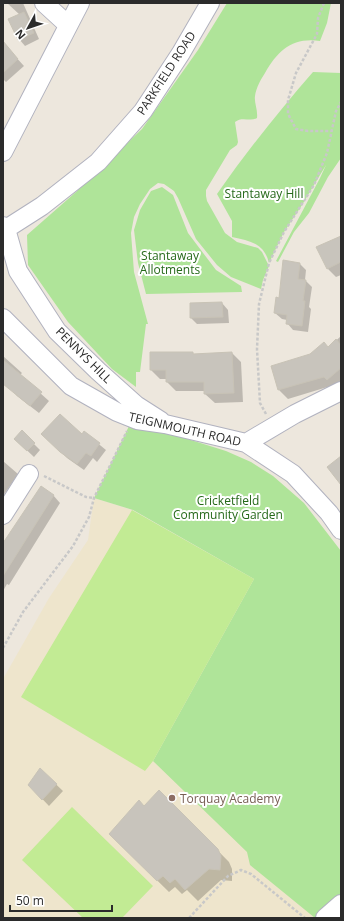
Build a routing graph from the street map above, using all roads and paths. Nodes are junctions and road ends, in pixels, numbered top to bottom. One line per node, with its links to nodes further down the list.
1 (44, 3): 5 (street)
2 (80, 3): 5 (street)
3 (210, 3): 9 (street, PARKFIELD ROAD)
4 (324, 3): 7 (path)
5 (68, 24): 8 (street)
6 (341, 102): 7 (path)
7 (331, 131): 14 (path)
8 (3, 152)
9 (5, 227): 13 (street, PENNYS HILL)
10 (3, 318): 13 (street, TEIGNMOUTH ROAD)
11 (341, 391): 14 (street, TEIGNMOUTH ROAD)
12 (130, 424): 17 (path)
13 (166, 424): 15 (street, TEIGNMOUTH ROAD)
14 (272, 428): 15 (street, TEIGNMOUTH ROAD)
15 (246, 443): 19 (street)
16 (29, 474): 17 (path); 18 (street)
17 (94, 498): 20 (path)
18 (3, 515)
19 (341, 530)
20 (3, 648)
21 (341, 904): 24 (street)
22 (189, 918): 23 (path)
23 (305, 918)
24 (325, 918)

